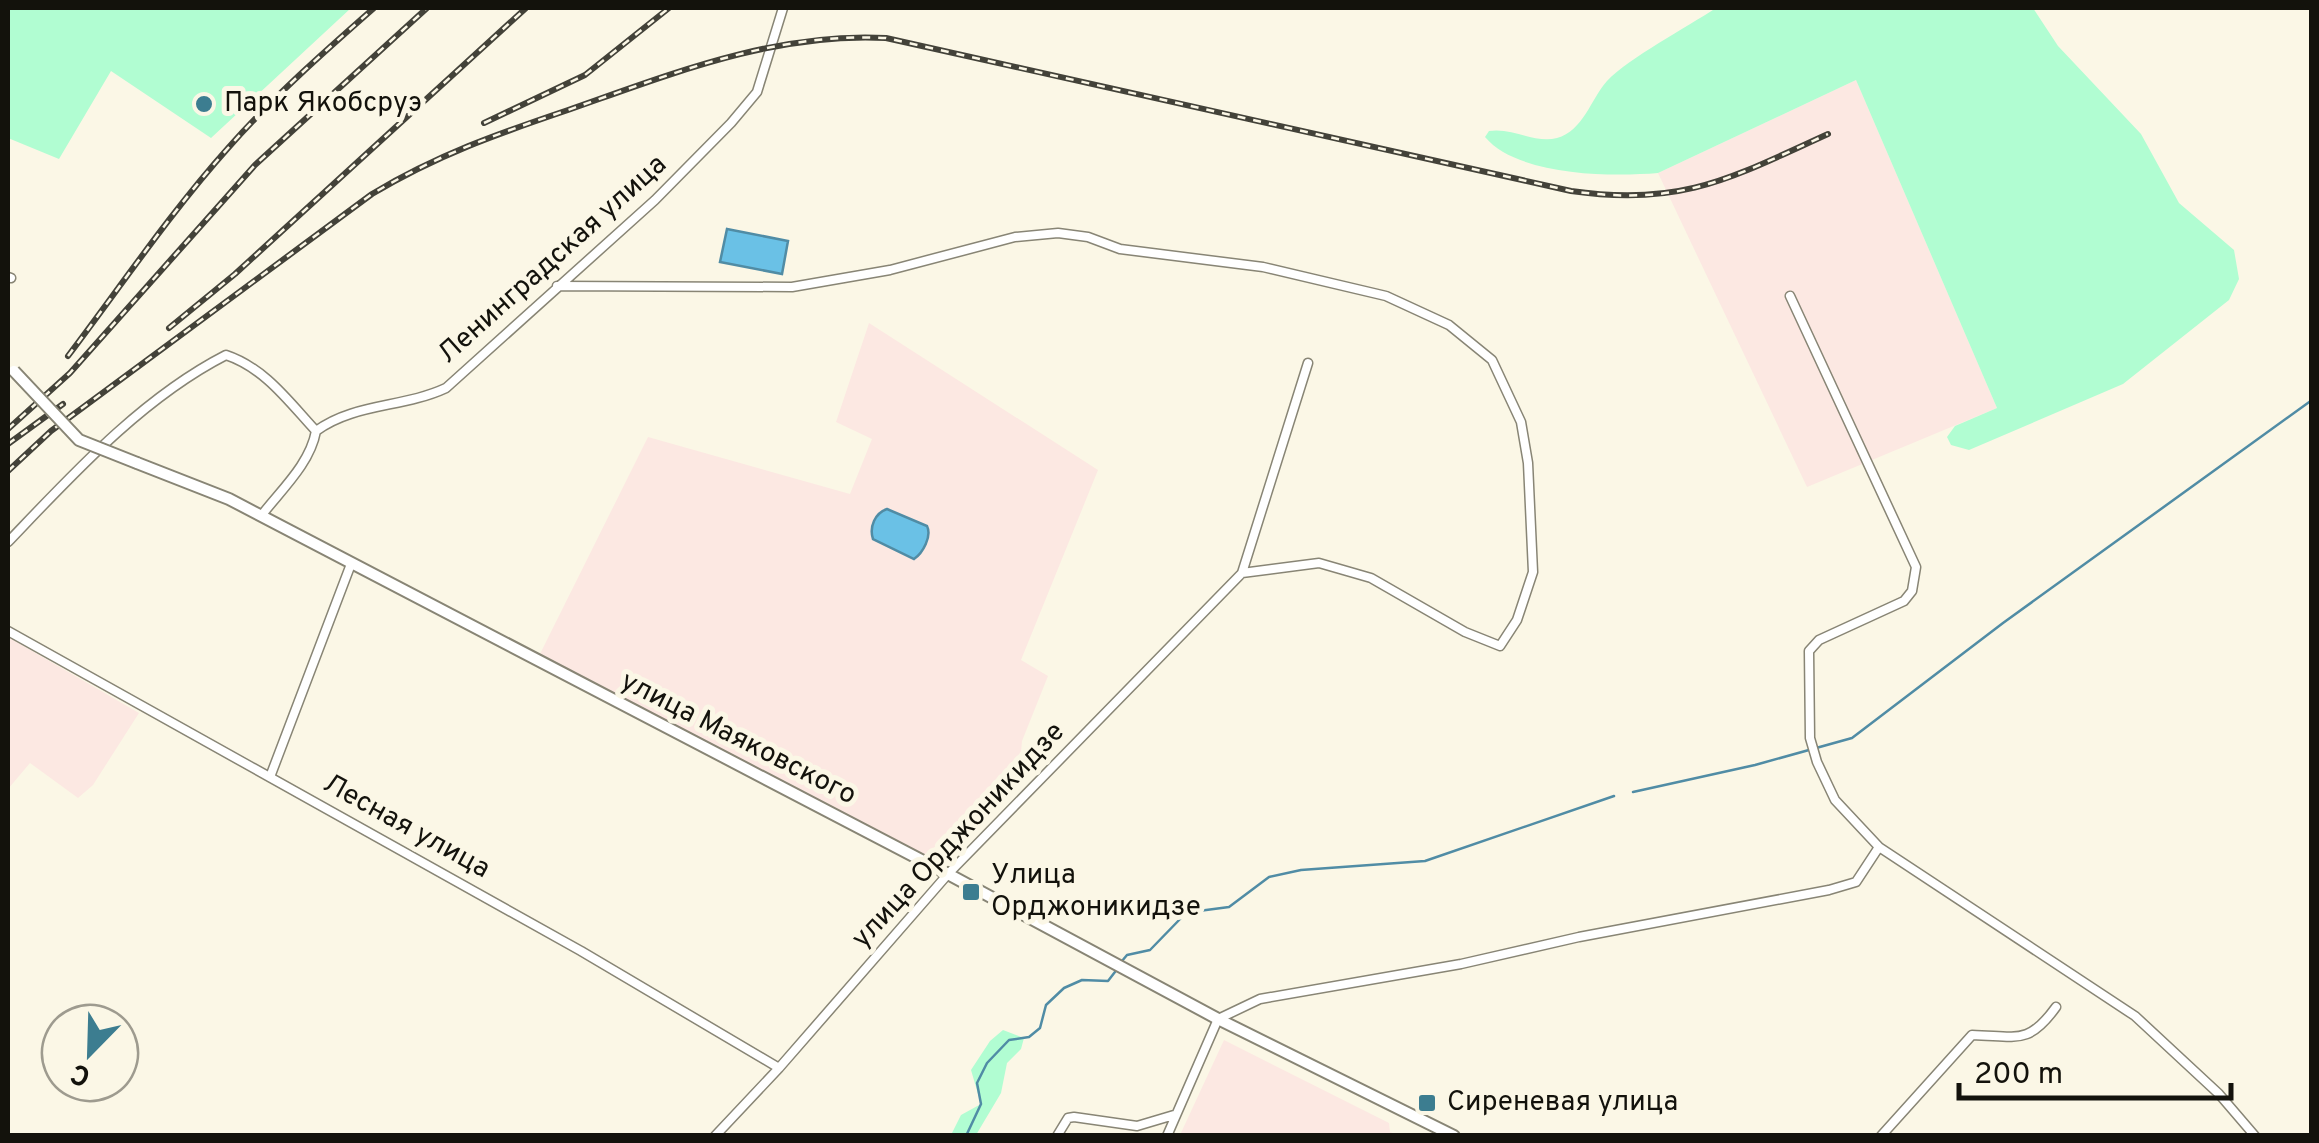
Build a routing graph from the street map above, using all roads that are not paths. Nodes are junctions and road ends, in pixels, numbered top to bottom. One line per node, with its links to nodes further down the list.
1 (783, 8): 2 (street, Ленинградская улица)
2 (557, 286): 6 (street, Ленинградская улица); 10 (street)
3 (1790, 296): 13 (street)
4 (1308, 363): 10 (street)
5 (11, 369): 7 (street, улица Маяковского, bridge)
6 (316, 431): 7 (street); 8 (street)
7 (261, 516): 9 (street, улица Маяковского)
8 (8, 542)
9 (351, 564): 12 (street); 14 (street, улица Маяковского)
10 (1242, 573): 14 (street, улица Орджоникидзе)
11 (8, 631): 12 (street, Лесная улица)
12 (270, 777): 17 (street, Лесная улица)
13 (1879, 847): 16 (street); 24 (street)
14 (948, 874): 16 (street, улица Маяковского); 17 (street, улица Орджоникидзе)
15 (2056, 1008): 23 (street)
16 (1218, 1019): 18 (street); 22 (street, улица Маяковского)
17 (779, 1068): 19 (street, улица Орджоникидзе)
18 (1174, 1115): 20 (street); 21 (street)
19 (715, 1136)
20 (1058, 1136)
21 (1167, 1136)
22 (1454, 1136)
23 (1881, 1136)
24 (2255, 1136)

